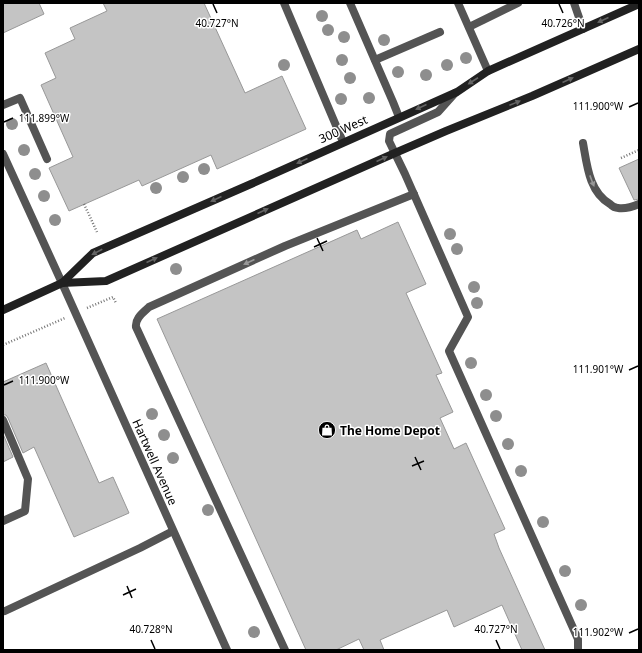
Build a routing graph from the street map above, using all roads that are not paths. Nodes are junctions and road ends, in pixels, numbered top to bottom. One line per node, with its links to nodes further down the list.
1 (284, 3): 16 (street)
2 (350, 3): 11 (street)
3 (458, 3): 7 (street)
4 (518, 3): 7 (street)
5 (574, 3): 8 (street)
6 (639, 4): 8 (main road, 300 West, one-way to 8)
7 (469, 27): 12 (street)
8 (584, 29): 12 (main road, 300 West)
9 (440, 32): 11 (street)
10 (639, 49): 18 (main road, 300 West, one-way to 10)
11 (375, 60): 15 (street)
12 (488, 71): 13 (main road, 300 West, one-way to 13)
13 (457, 92): 15 (main road, 300 West, one-way to 15); 18 (street)
14 (3, 105): 20 (street)
15 (398, 117): 16 (main road, 300 West)
16 (344, 142): 23 (main road, 300 West, one-way to 23)
17 (583, 143): 22 (street, one-way to 22)
18 (395, 153): 21 (street); 23 (main road, 300 West, one-way to 18)
19 (3, 154): 23 (street, Hartwell Avenue)
20 (47, 159)
21 (414, 194): 30 (street, one-way to 30); 31 (street)
22 (639, 204)
23 (62, 283): 24 (main road, 300 West); 27 (street, Hartwell Avenue)
24 (3, 310)
25 (3, 420): 26 (street)
26 (3, 521)
27 (173, 531): 28 (street); 29 (street, Hartwell Avenue)
28 (5, 611)
29 (227, 650)
30 (285, 650)
31 (578, 650)

